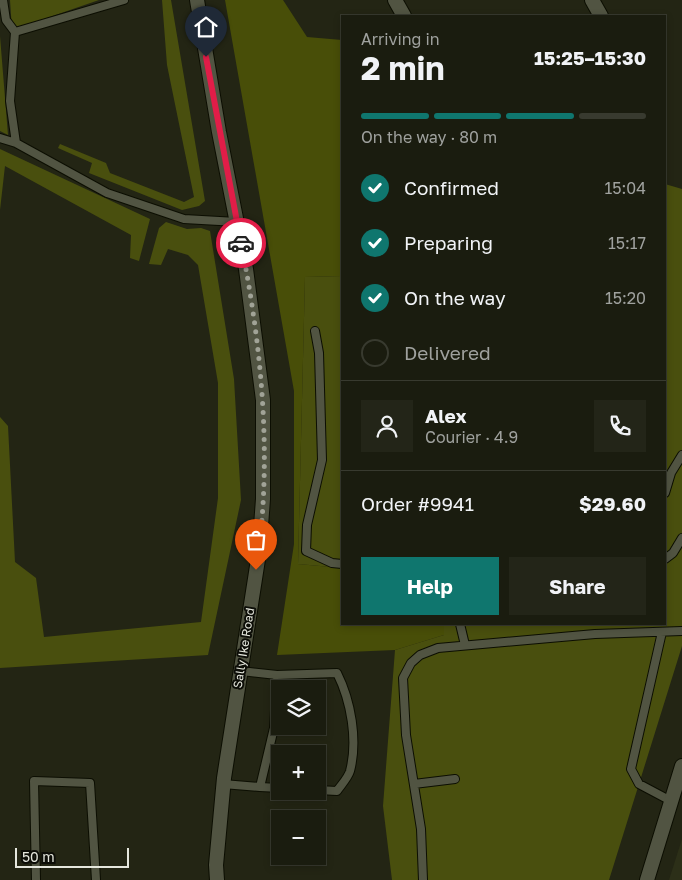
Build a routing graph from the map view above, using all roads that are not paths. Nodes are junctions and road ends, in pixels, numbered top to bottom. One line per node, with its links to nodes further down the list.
1 (4, 0): 8 (lane)
2 (124, 0): 8 (lane)
3 (197, 0): 11 (main road, Sally Ike Road)
4 (395, 0): 6 (main road)
5 (592, 0): 7 (main road)
6 (403, 15)
7 (600, 15)
8 (15, 32): 10 (lane)
9 (0, 138): 10 (lane)
10 (16, 143): 11 (lane)
11 (237, 222): 23 (main road, Sally Ike Road)
12 (315, 331): 17 (lane)
13 (682, 455): 14 (lane)
14 (666, 490)
15 (682, 538): 16 (lane)
16 (666, 558)
17 (341, 564)
18 (460, 625): 22 (lane)
19 (649, 628): 21 (lane); 22 (lane)
20 (682, 631): 21 (lane)
21 (662, 632): 32 (lane)
22 (465, 645): 28 (lane)
23 (241, 671): 24 (lane); 27 (main road, Sally Ike Road)
24 (277, 675): 29 (lane); 31 (lane)
25 (682, 766): 32 (main road)
26 (455, 780): 28 (lane)
27 (224, 784): 29 (lane); 35 (main road, Sally Ike Road)
28 (414, 784): 36 (lane)
29 (260, 787): 30 (lane)
30 (271, 788)
31 (326, 790)
32 (671, 802): 37 (main road)
33 (36, 880): 34 (lane)
34 (96, 880)
35 (217, 880)
36 (423, 880)
37 (647, 880)

